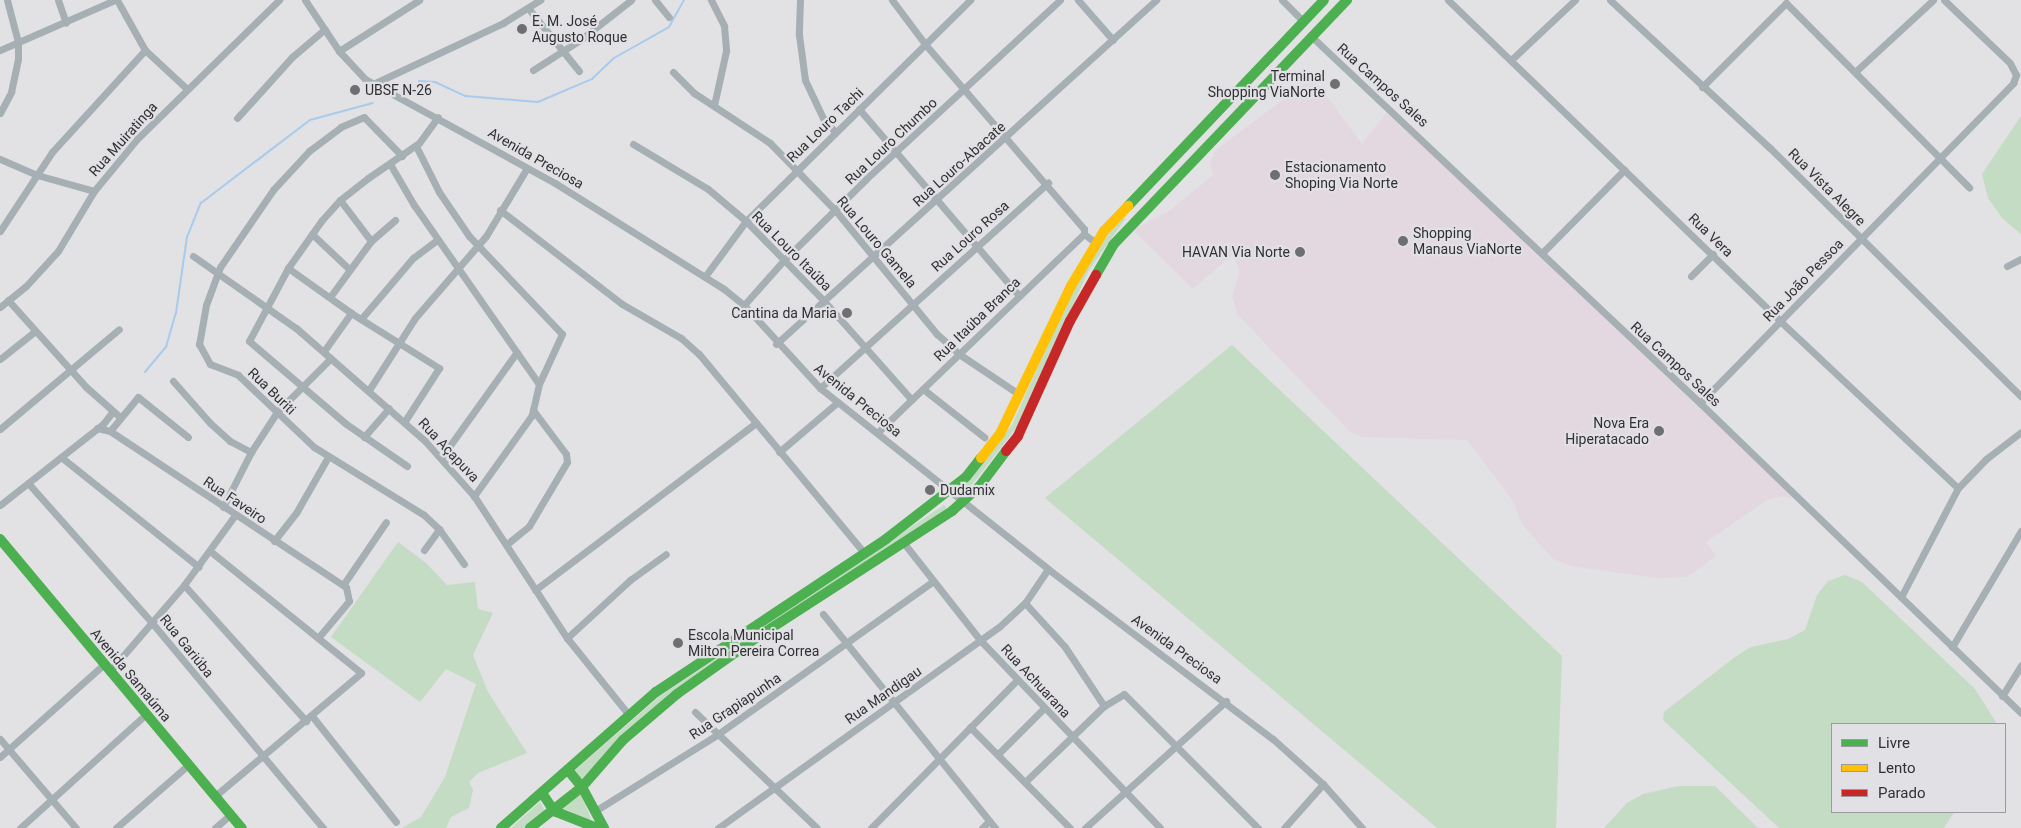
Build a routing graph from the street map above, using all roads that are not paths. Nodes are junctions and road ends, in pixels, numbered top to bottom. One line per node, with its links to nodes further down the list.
1 (7, 0): 32 (street)
2 (58, 0): 28 (street)
3 (116, 0): 28 (street); 35 (street)
4 (279, 0): 45 (street, Rua Muiratinga)
5 (419, 0): 36 (street)
6 (540, 0): 25 (street)
7 (631, 0): 37 (street)
8 (655, 0): 26 (street)
9 (711, 0): 47 (street)
10 (800, 0): 52 (street)
11 (892, 0): 33 (street)
12 (970, 0): 33 (street, Rua Louro Tachi)
13 (1060, 0): 46 (street, Rua Louro Chumbo)
14 (1078, 0): 31 (street)
15 (1156, 0): 31 (street, Rua Louro-Abacate)
16 (1282, 0): 27 (street)
17 (1324, 0): 27 (main road)
18 (1347, 0): 30 (main road)
19 (1448, 0): 38 (street, Rua Vera)
20 (1575, 0): 38 (street)
21 (1610, 0): 44 (street, Rua Vista Alegre)
22 (1933, 0): 42 (street)
23 (1944, 0): 58 (street, Rua João Pessoa)
24 (308, 1): 29 (street, Avenida Preciosa)
25 (528, 8): 37 (street); 43 (street)
26 (669, 16)
27 (1303, 21): 80 (main road)
28 (66, 23): 32 (street)
29 (325, 30): 36 (street, Avenida Preciosa); 51 (street)
30 (1311, 36): 83 (street, Rua Campos Sales); 154 (main road)
31 (1113, 40): 53 (street, Rua Louro-Abacate)
32 (18, 42): 34 (street); 49 (street)
33 (926, 44): 46 (street); 48 (street, Rua Louro Tachi)
34 (0, 50)
35 (145, 50): 45 (street); 64 (street)
36 (339, 51): 43 (street, Avenida Preciosa)
37 (563, 52): 39 (street); 40 (street)
38 (1511, 60): 63 (street, Rua Vera)
39 (534, 70)
40 (579, 71)
41 (673, 72): 47 (street, Rua Louro Gamela)
42 (1855, 72): 44 (street); 58 (street)
43 (373, 84): 50 (street, Avenida Preciosa)
44 (1702, 86): 77 (street, Rua Vista Alegre)
45 (187, 88): 67 (street, Rua Muiratinga)
46 (964, 90): 53 (street); 56 (street, Rua Louro Chumbo)
47 (714, 105): 62 (street, Rua Louro Gamela)
48 (859, 109): 52 (street, Rua Louro Tachi); 56 (street)
49 (0, 113)
50 (438, 117): 55 (street); 61 (street, Avenida Preciosa)
51 (237, 118)
52 (835, 132): 62 (street, Rua Louro Tachi)
53 (1008, 137): 65 (street); 69 (street, Rua Louro-Abacate)
54 (633, 144): 73 (street, Rua Louro Itaúba)
55 (416, 146): 57 (street); 81 (street)
56 (896, 152): 69 (street); 71 (street, Rua Louro Chumbo)
57 (402, 156): 60 (street); 93 (street, Rua Buriti)
58 (1939, 156): 66 (street); 77 (street, Rua João Pessoa)
59 (0, 159): 64 (street)
60 (390, 164): 68 (street); 78 (street)
61 (527, 168): 70 (street); 94 (street, Avenida Preciosa)
62 (796, 169): 71 (street, Rua Louro Gamela); 73 (street, Rua Louro Tachi)
63 (1624, 170): 83 (street); 84 (street, Rua Vera)
64 (36, 174): 67 (street); 74 (street)
65 (1048, 183): 76 (street); 82 (street, Rua Louro Rosa)
66 (1969, 187)
67 (94, 191): 98 (street, Rua Muiratinga)
68 (340, 200): 75 (street); 79 (street)
69 (935, 201): 82 (street); 86 (street, Rua Louro-Abacate)
70 (500, 210): 81 (street); 135 (street)
71 (834, 210): 86 (street, Rua Louro Gamela); 88 (street, Rua Louro Chumbo)
72 (394, 220): 79 (street)
73 (746, 221): 88 (street, Rua Louro Itaúba); 94 (street, Rua Louro Tachi)
74 (0, 231)
75 (312, 234): 90 (street); 92 (street)
76 (1084, 234): 80 (street); 96 (street, Rua Itaúba Branca)
77 (1861, 238): 106 (street, Rua João Pessoa); 124 (street, Rua Vista Alegre)
78 (438, 239): 91 (street); 105 (street)
79 (371, 241): 92 (street)
80 (1096, 243): 125 (main road)
81 (478, 246): 91 (street); 119 (street)
82 (977, 247): 96 (street); 101 (street, Rua Louro Rosa)
83 (1542, 253): 128 (street, Rua Campos Sales)
84 (1713, 254): 95 (street); 106 (street, Rua Vera)
85 (193, 256): 93 (street, Rua Açapuva)
86 (873, 258): 99 (street, Rua Louro-Abacate); 101 (street, Rua Louro Gamela)
87 (2021, 259): 89 (street)
88 (784, 260): 99 (street, Rua Louro Itaúba); 100 (street, Rua Louro Chumbo)
89 (2007, 266)
90 (288, 268): 97 (street); 102 (street)
91 (459, 268): 109 (street); 113 (street)
92 (349, 269): 97 (street)
93 (216, 275): 102 (street, Rua Açapuva); 132 (street, Rua Buriti)
94 (706, 275): 100 (street, Avenida Preciosa)
95 (1691, 276)
96 (1019, 296): 114 (street, Rua Itaúba Branca)
97 (330, 297): 104 (street)
98 (8, 300): 103 (street, Rua Muiratinga); 108 (street)
99 (824, 301): 110 (street, Rua Louro-Abacate); 111 (street, Rua Louro Itaúba)
100 (744, 305): 110 (street, Avenida Preciosa)
101 (913, 305): 111 (street, Rua Louro Rosa); 114 (street, Rua Louro Gamela)
102 (267, 306): 112 (street, Rua Açapuva); 120 (street)
103 (0, 307)
104 (351, 313): 105 (street); 112 (street)
105 (361, 319): 109 (street)
106 (1780, 321): 128 (street, Rua João Pessoa); 151 (street, Rua Vera)
107 (119, 329): 117 (street)
108 (34, 332): 116 (street); 117 (street)
109 (399, 344): 123 (street); 134 (street)
110 (776, 344): 121 (street, Avenida Preciosa)
111 (866, 347): 121 (street, Rua Louro Rosa); 126 (street, Rua Louro Itaúba)
112 (324, 351): 115 (street, Rua Açapuva)
113 (517, 352): 119 (street); 148 (street)
114 (959, 354): 122 (street, Rua Itaúba Branca); 125 (street, Rua Louro Gamela)
115 (331, 358): 120 (street); 123 (street, Rua Açapuva)
116 (0, 359)
117 (71, 372): 131 (street); 137 (street)
118 (173, 381): 144 (street)
119 (539, 384): 130 (street)
120 (303, 387): 132 (street); 143 (street)
121 (820, 388): 127 (street, Avenida Preciosa)
122 (923, 389): 126 (street, Rua Itaúba Branca); 142 (street)
123 (368, 390): 129 (street, Rua Açapuva)
124 (2020, 392)
125 (1020, 396): 152 (main road)
126 (912, 400): 139 (street, Rua Itaúba Branca)
127 (838, 402): 139 (street, Avenida Preciosa); 145 (street)
128 (1700, 403): 176 (street, Rua Campos Sales)
129 (389, 408): 134 (street, Rua Açapuva); 143 (street)
130 (533, 410): 153 (street); 164 (street)
131 (113, 411): 133 (street); 136 (street)
132 (277, 412): 144 (street); 147 (street, Rua Buriti)
133 (120, 417): 138 (street); 141 (street)
134 (405, 422): 148 (street, Rua Açapuva)
135 (756, 424): 145 (street); 175 (street)
136 (97, 428): 138 (street, Rua Faveiro); 146 (street)
137 (0, 429)
138 (110, 430): 156 (street, Rua Faveiro)
139 (878, 432): 152 (street, Avenida Preciosa)
140 (2021, 432): 151 (street)
141 (188, 437)
142 (984, 437)
143 (364, 438): 149 (street)
144 (251, 452): 156 (street)
145 (779, 452): 167 (street)
146 (61, 457): 150 (street); 170 (street)
147 (328, 458): 159 (street, Rua Buriti); 162 (street)
148 (441, 458): 153 (street, Rua Açapuva)
149 (407, 466)
150 (28, 483): 155 (street); 179 (street, Rua Gariúba)
151 (1958, 488): 176 (street)
152 (951, 490): 154 (street, Avenida Preciosa); 167 (main road)
153 (474, 496): 164 (street, Rua Açapuva)
154 (964, 502): 163 (main road); 171 (street, Avenida Preciosa)
155 (0, 505)
156 (224, 507): 157 (street, Rua Faveiro)
157 (235, 515): 162 (street, Rua Faveiro); 166 (street)
158 (386, 522): 173 (street)
159 (439, 529): 165 (street); 169 (street, Rua Buriti)
160 (2021, 531): 184 (street)
161 (0, 539): 186 (main road, Avenida Samaúma)
162 (274, 541): 173 (street, Rua Faveiro)
163 (903, 542): 172 (street, Rua Achuarana); 212 (main road)
164 (507, 544): 175 (street, Rua Açapuva)
165 (424, 550)
166 (210, 551): 170 (street); 180 (street)
167 (864, 553): 196 (main road)
168 (666, 554): 181 (street)
169 (464, 564)
170 (199, 567): 174 (street)
171 (1048, 569): 177 (street, Rua Mandigau); 189 (street, Avenida Preciosa)
172 (933, 581): 182 (street, Rua Achuarana); 183 (street, Rua Grapiapunha)
173 (343, 584): 180 (street)
174 (184, 585): 179 (street); 197 (street)
175 (535, 590): 181 (street, Rua Açapuva)
176 (1901, 597): 184 (street, Rua Campos Sales)
177 (1025, 603): 182 (street, Rua Mandigau); 191 (street)
178 (823, 614): 183 (street)
179 (153, 624): 186 (street); 206 (street, Rua Gariúba)
180 (318, 638): 197 (street)
181 (567, 638): 196 (street, Rua Açapuva)
182 (980, 640): 187 (street, Rua Achuarana); 190 (street, Rua Mandigau)
183 (845, 645): 190 (street); 199 (street, Rua Grapiapunha)
184 (1952, 647): 188 (street, Rua Campos Sales)
185 (2021, 665): 188 (street)
186 (106, 668): 195 (main road, Avenida Samaúma); 203 (street)
187 (1017, 680): 192 (street, Rua Achuarana); 198 (street)
188 (2002, 696): 194 (street, Rua Campos Sales)
189 (1226, 701): 202 (street); 211 (street, Avenida Preciosa)
190 (893, 704): 207 (street); 213 (street, Rua Mandigau)
191 (1104, 706): 200 (street); 202 (street)
192 (1044, 709): 200 (street, Rua Achuarana); 204 (street)
193 (695, 712): 199 (street)
194 (2021, 713)
195 (146, 714): 208 (main road, Avenida Samaúma); 217 (street)
196 (629, 715): 209 (main road)
197 (309, 719): 206 (street); 222 (street)
198 (970, 727): 204 (street); 207 (street)
199 (718, 734): 213 (street); 219 (street, Rua Grapiapunha)
200 (1072, 736): 210 (street); 214 (street, Rua Achuarana)
201 (0, 738): 203 (street)
202 (1175, 747): 214 (street); 241 (street)
203 (9, 750): 205 (street); 217 (street)
204 (998, 754): 210 (street)
205 (0, 757)
206 (262, 757): 216 (street); 228 (street, Rua Gariúba)
207 (937, 760): 221 (street); 235 (street)
208 (189, 764): 216 (main road, Avenida Samaúma); 225 (street)
209 (568, 770): 212 (main road); 215 (main road)
210 (1026, 781): 238 (street)
211 (1322, 784): 242 (street); 243 (street, Avenida Preciosa)
212 (582, 787): 218 (main road); 219 (main road)
213 (773, 787): 233 (street, Rua Mandigau); 234 (street)
214 (1127, 790): 239 (street); 240 (street, Rua Achuarana)
215 (542, 793): 218 (main road); 229 (main road)
216 (215, 796): 220 (main road, Avenida Samaúma)
217 (51, 800): 223 (street); 224 (street)
218 (554, 811): 230 (main road); 231 (main road)
219 (596, 811): 232 (main road)
220 (231, 814): 226 (street); 227 (main road, Avenida Samaúma)
221 (989, 821): 236 (street); 237 (street)
222 (396, 822)
223 (20, 828)
224 (76, 828)
225 (116, 828)
226 (215, 828)
227 (242, 828)
228 (323, 828)
229 (501, 828)
230 (530, 828)
231 (597, 828)
232 (604, 828)
233 (718, 828)
234 (817, 828)
235 (871, 828)
236 (982, 828)
237 (995, 828)
238 (1070, 828)
239 (1085, 828)
240 (1160, 828)
241 (1258, 828)
242 (1284, 828)
243 (1362, 828)

